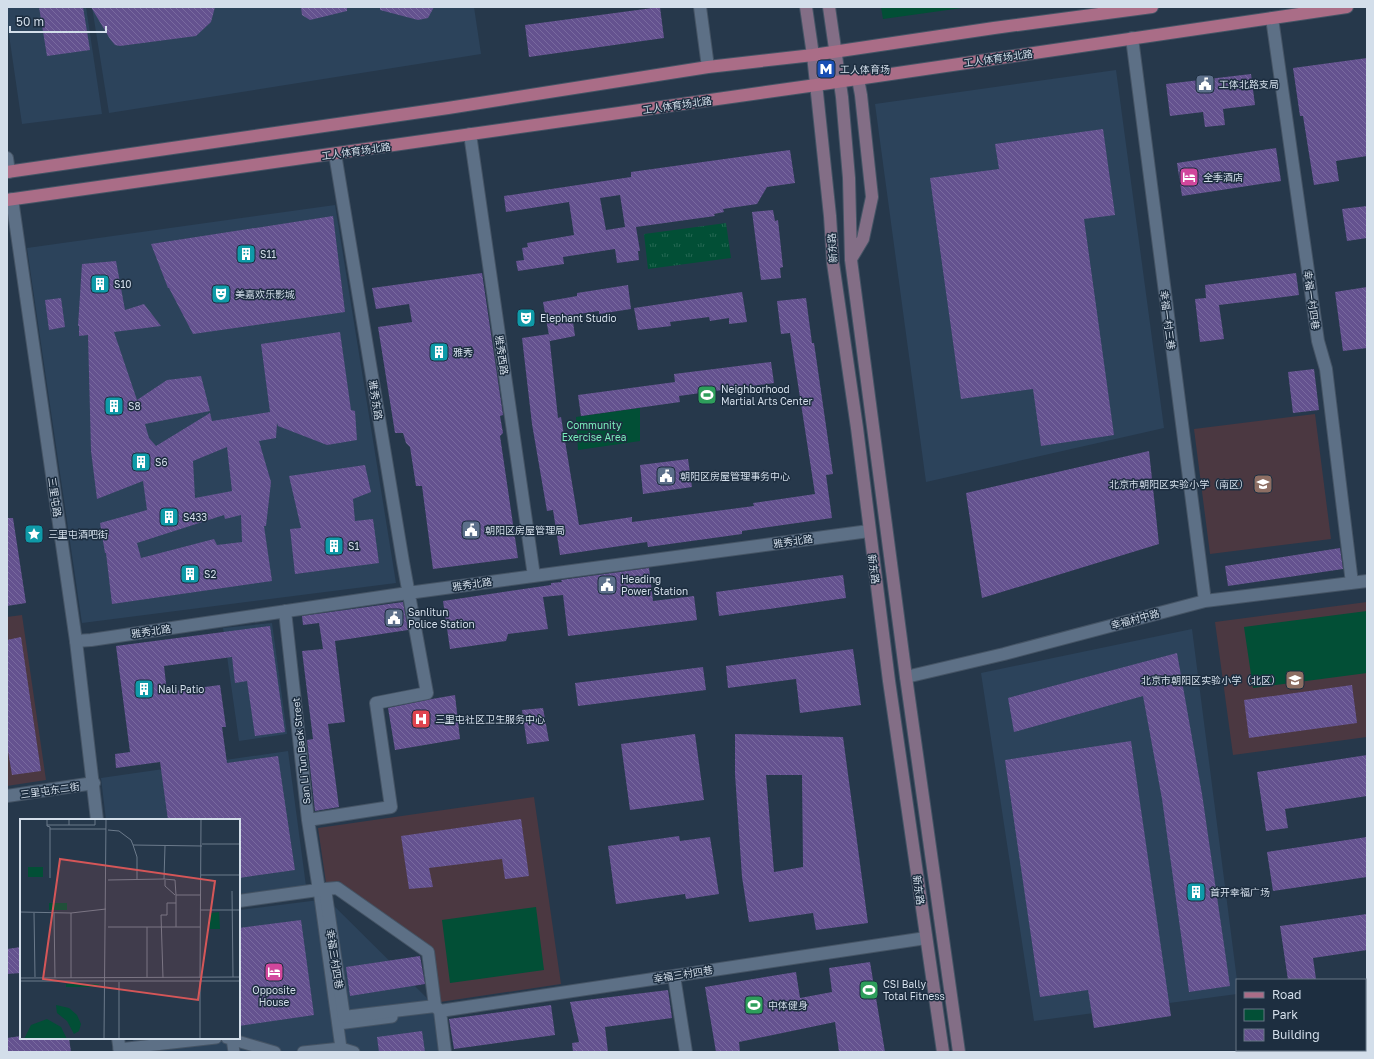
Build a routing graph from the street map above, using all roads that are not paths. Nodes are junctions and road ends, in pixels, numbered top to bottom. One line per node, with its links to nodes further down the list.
1 (700, 7): 10 (street)
2 (806, 7): 9 (main road, 新东路)
3 (829, 7): 8 (main road, 新东路)
4 (1152, 7): 8 (main road)
5 (1347, 7): 6 (main road, 工人体育场北路)
6 (1272, 18): 7 (main road, 工人体育场北路); 23 (street, 幸福一村四巷)
7 (1132, 38): 11 (main road, 工人体育场北路); 25 (street, 幸福一村三巷)
8 (835, 52): 9 (main road); 12 (main road, 新东路)
9 (813, 55): 10 (main road); 13 (main road, 新东路)
10 (708, 67): 17 (main road)
11 (858, 79): 12 (main road, 工人体育场北路); 19 (main road, 新东路)
12 (839, 81): 13 (main road, 工人体育场北路); 19 (main road, 新东路)
13 (816, 85): 14 (main road, 工人体育场北路); 20 (main road, 新东路)
14 (470, 134): 15 (main road, 工人体育场北路); 21 (street, 雅秀西路)
15 (335, 154): 18 (main road, 工人体育场北路); 24 (street, 雅秀东路)
16 (7, 158): 17 (street)
17 (8, 172)
18 (9, 200): 27 (street, 三里屯路)
19 (851, 260): 28 (main road, 新东路)
20 (869, 531): 21 (street, 雅秀北路); 35 (main road, 新东路)
21 (534, 576): 24 (street, 雅秀北路)
22 (1367, 581): 23 (street, 幸福村中路)
23 (1352, 583): 25 (street, 幸福村中路)
24 (408, 593): 26 (street, 雅秀北路); 32 (street, 雅秀东路)
25 (1205, 601): 28 (street, 幸福村中路)
26 (285, 611): 27 (street, 雅秀北路); 32 (street, San Li Tun Back Street)
27 (76, 641): 29 (street, 三里屯路)
28 (906, 677): 50 (main road, 新东路)
29 (94, 783): 30 (street, 三里屯东二街); 31 (street, 三里屯路)
30 (7, 796)
31 (97, 819)
32 (308, 820): 33 (street, San Li Tun Back Street)
33 (322, 890): 34 (street); 37 (street); 37 (street, 幸福三村四巷); 38 (street)
34 (240, 901)
35 (926, 938): 36 (street, 幸福三村四巷); 49 (main road, 新东路)
36 (674, 976): 37 (street, 幸福三村四巷); 48 (street)
37 (438, 1008): 38 (street); 47 (street)
38 (338, 1024): 42 (street)
39 (204, 1039): 41 (street)
40 (229, 1039): 43 (street); 44 (street)
41 (119, 1046)
42 (341, 1048): 45 (street); 46 (street)
43 (234, 1052)
44 (275, 1052)
45 (304, 1052)
46 (354, 1052)
47 (445, 1052)
48 (686, 1052)
49 (943, 1052)
50 (959, 1052)

